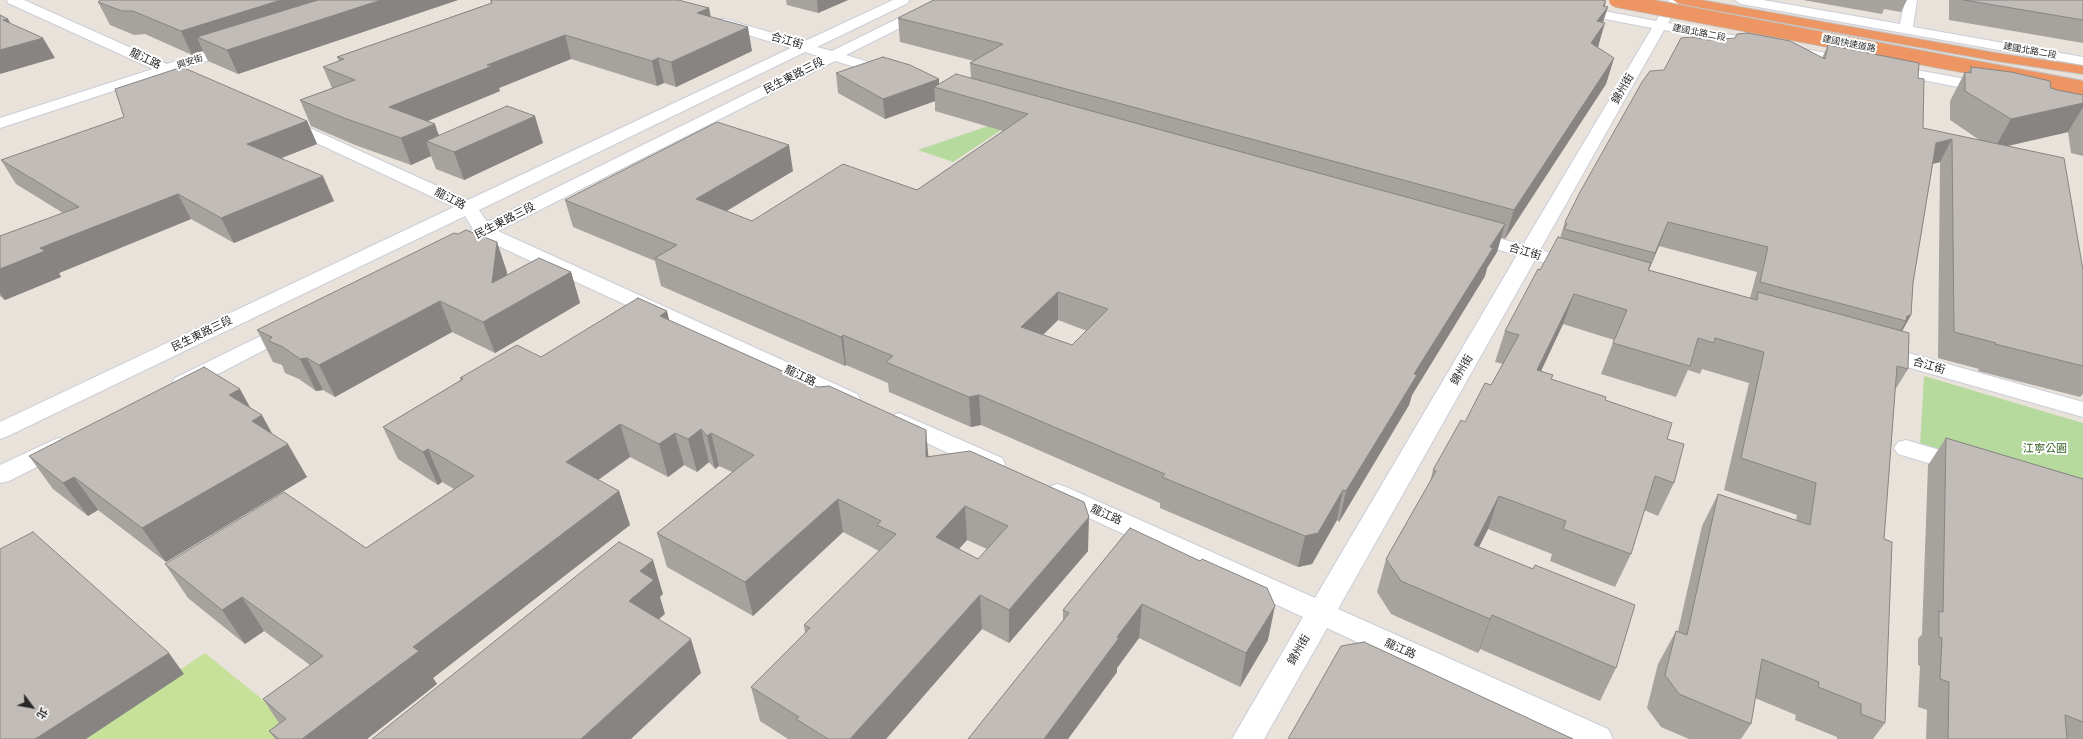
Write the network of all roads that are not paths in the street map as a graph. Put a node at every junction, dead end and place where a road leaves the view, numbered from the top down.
1 (13, 0) edge
2 (902, 0) edge
3 (945, 0) edge
4 (1527, 0) edge
5 (1591, 0) edge
6 (1616, 0) edge
7 (1642, 0) edge
8 (1675, 0) edge
9 (1679, 0) edge
10 (1741, 0) edge
11 (1911, 0) edge
12 (708, 18) edge
13 (1660, 25) junction
14 (1906, 29) junction
15 (247, 43) edge
16 (805, 46) junction
17 (833, 56) junction
18 (2083, 61) edge
19 (167, 69) junction
20 (2083, 70) edge
21 (906, 78) edge
22 (2083, 81) edge
23 (2083, 88) edge
24 (210, 89) edge
25 (2000, 90) edge
26 (2083, 95) edge
27 (270, 116) edge
28 (0, 123) edge
29 (468, 207) junction
30 (484, 232) junction
31 (1455, 232) edge
32 (458, 245) edge
33 (1528, 253) junction
34 (1591, 271) edge
35 (309, 320) edge
36 (1858, 346) edge
37 (166, 392) edge
38 (2083, 410) edge
39 (0, 431) edge
40 (74, 438) edge
41 (1906, 448) dead end
42 (1980, 471) edge
43 (1013, 473) edge
44 (0, 475) edge
45 (1034, 483) edge
46 (1321, 613) junction
47 (1248, 739) edge
48 (1597, 739) edge

1 - 19 street, 龍江路
2 - 16 street, 民生東路三段
3 - 17 street, 民生東路三段
4 - 13 street, 建國北路二段
5 - 26 highway
6 - 23 highway, 建國快速道路, bridge
7 - 22 highway, 建國快速道路
8 - 13 street, 錦州街
9 - 20 highway
10 - 14 street, 建國北路二段
11 - 14 street
12 - 16 street, 合江街
13 - 25 street, 建國北路二段
13 - 33 street, 錦州街
14 - 18 street, 建國北路二段
15 - 19 street, 興安街
16 - 17 street, 合江街
16 - 29 street, 民生東路三段
17 - 21 street, 合江街
17 - 30 street, 民生東路三段
19 - 24 street, 龍江路
19 - 28 street, 興安街
27 - 29 street, 龍江路
29 - 30 street, 龍江路
29 - 39 street, 民生東路三段
30 - 32 street, 民生東路三段
30 - 43 street, 龍江路
31 - 33 street, 合江街
33 - 34 street, 合江街
33 - 46 street, 錦州街
35 - 37 street
36 - 38 street, 合江街
40 - 44 street
41 - 42 street
45 - 46 street, 龍江路
46 - 47 street, 錦州街
46 - 48 street, 龍江路

